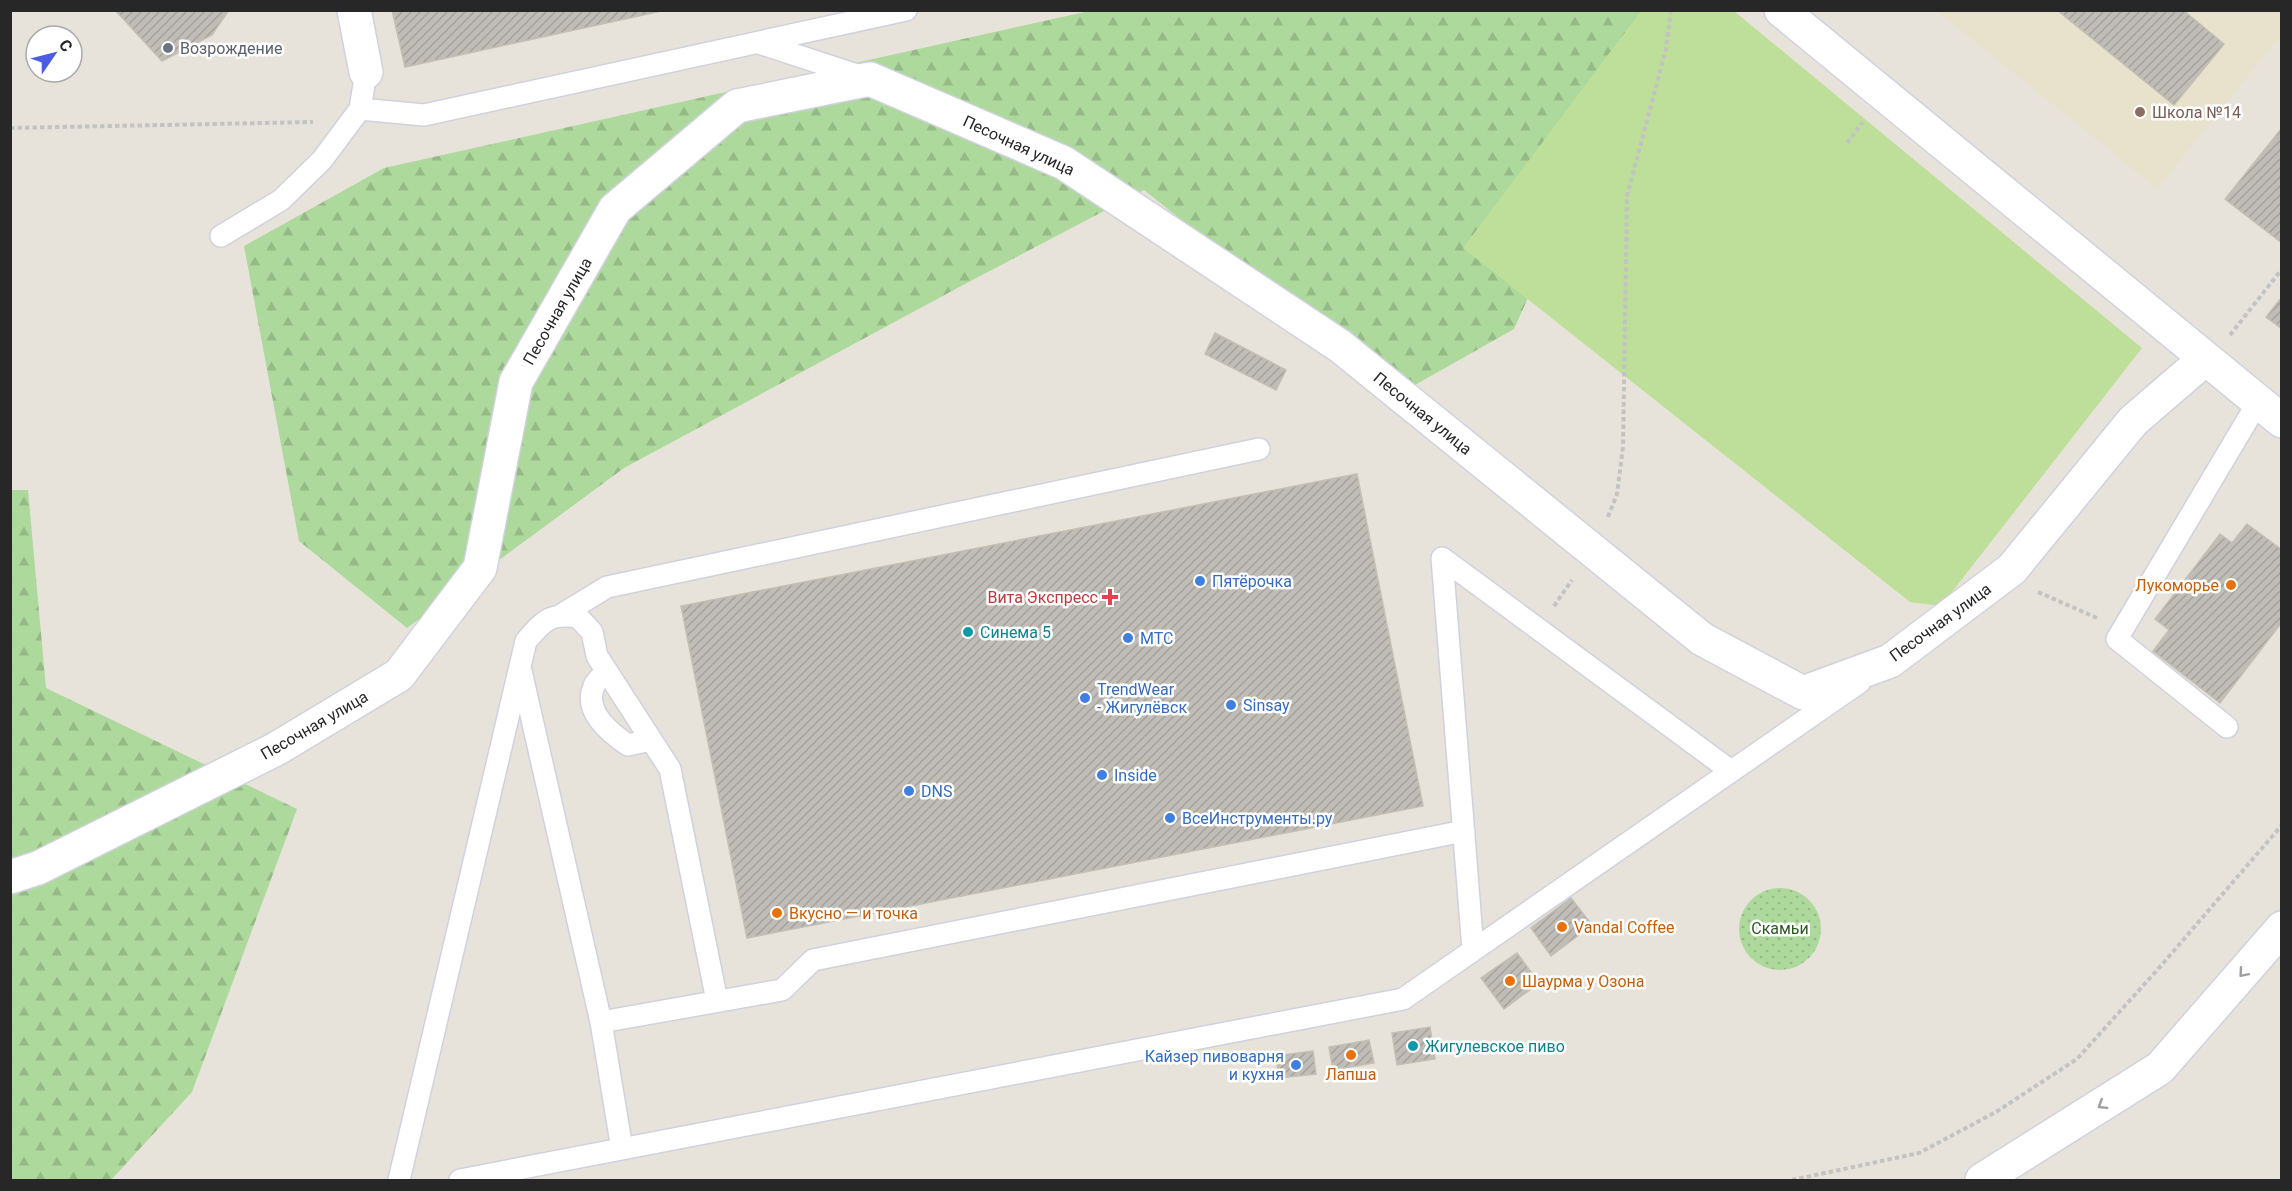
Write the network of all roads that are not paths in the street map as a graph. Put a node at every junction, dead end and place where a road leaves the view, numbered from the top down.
1 (354, 10) edge
2 (906, 10) edge
3 (1781, 10) edge
4 (758, 43) junction
5 (366, 72) joint
6 (870, 79) junction
7 (355, 115) junction
8 (221, 236) dead end
9 (2207, 360) junction
10 (2270, 412) edge
11 (1259, 449) dead end
12 (561, 615) junction
13 (1890, 661) junction
14 (520, 667) junction
15 (607, 671) junction
16 (2227, 727) dead end
17 (651, 740) junction
18 (1731, 771) junction
19 (1464, 831) junction
20 (10, 877) edge
21 (2282, 928) edge
22 (1473, 950) junction
23 (717, 1001) junction
24 (601, 1022) junction
25 (622, 1149) junction
26 (399, 1180) edge
27 (460, 1180) edge
28 (1982, 1180) edge

1 - 5 street
2 - 4 lane
3 - 9 street
4 - 6 lane
4 - 7 lane
5 - 7 lane
6 - 13 street, Песочная улица
6 - 20 street, Песочная улица
7 - 8 lane
9 - 10 street
9 - 13 street, Песочная улица
10 - 16 lane
11 - 12 lane
12 - 14 lane
12 - 15 lane
13 - 18 lane
14 - 24 lane
14 - 26 lane
15 - 17 lane
15 - 17 lane
17 - 23 lane
18 - 19 lane
18 - 22 lane
19 - 22 lane
19 - 23 lane
21 -> 28 street
22 - 25 lane
23 - 24 lane
24 - 25 lane
25 - 27 lane

